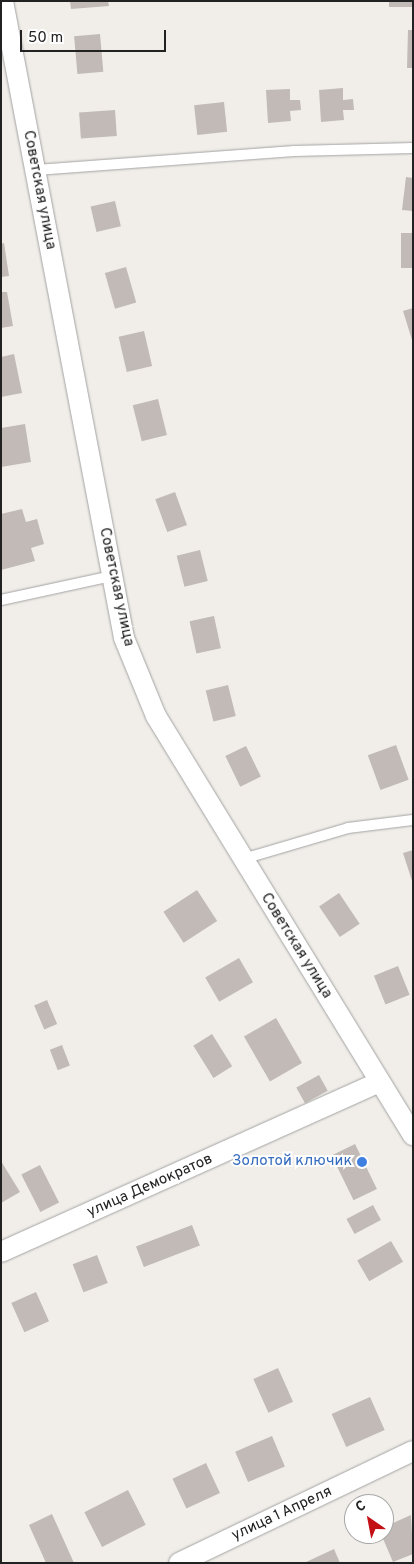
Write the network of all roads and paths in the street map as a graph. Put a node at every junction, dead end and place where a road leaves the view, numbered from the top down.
1 (3, 1) edge
2 (413, 148) edge
3 (36, 170) junction
4 (112, 576) junction
5 (1, 600) edge
6 (413, 820) edge
7 (243, 859) junction
8 (380, 1082) junction
9 (413, 1135) edge
10 (1, 1252) edge
11 (413, 1451) edge
12 (179, 1563) edge

1 - 3 street, Советская улица
2 - 3 lane
3 - 4 street, Советская улица
4 - 5 lane
4 - 7 street, Советская улица
6 - 7 lane
7 - 8 street, Советская улица
8 - 9 street, Советская улица
8 - 10 street, улица Демократов
11 - 12 street, улица 1 Апреля

